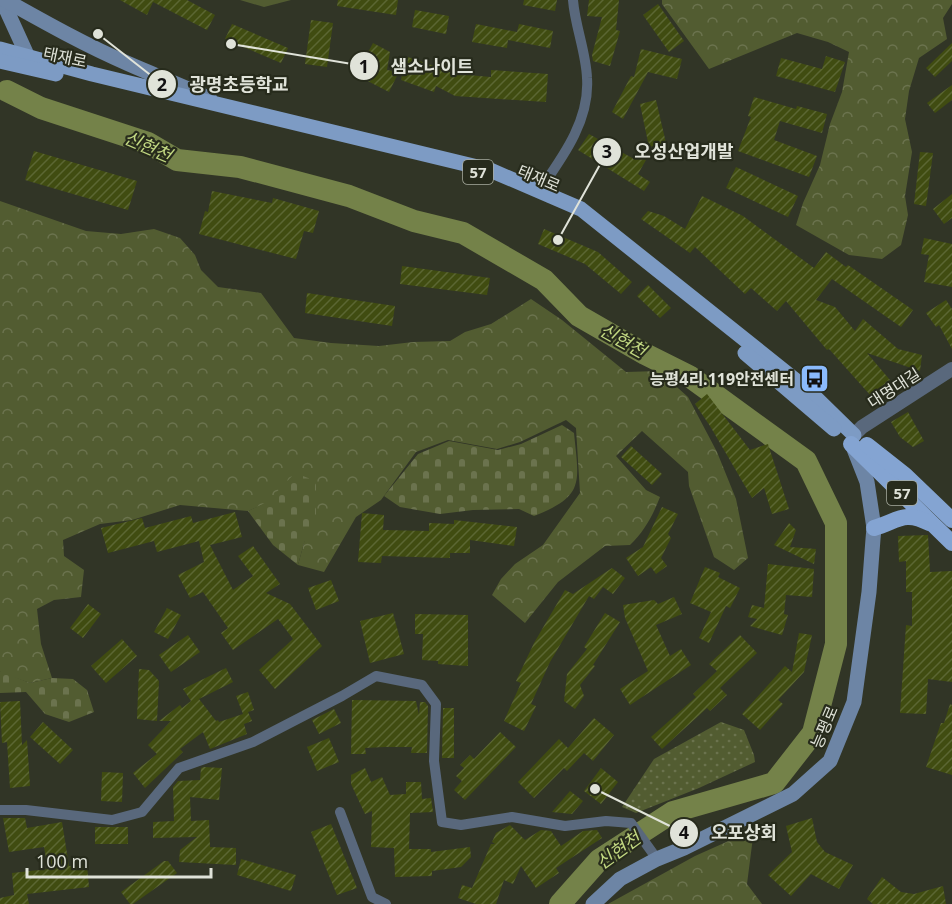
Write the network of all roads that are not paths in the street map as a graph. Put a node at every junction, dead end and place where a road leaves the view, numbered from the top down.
1 (4, 0) edge
2 (573, 0) edge
3 (0, 49) edge
4 (0, 61) edge
5 (26, 62) junction
6 (221, 105) junction
7 (538, 191) junction
8 (952, 369) edge
9 (853, 440) junction
10 (952, 519) edge
11 (936, 527) junction
12 (874, 528) junction
13 (952, 543) edge
14 (0, 810) edge
15 (340, 812) dead end
16 (655, 855) junction
17 (387, 904) edge
18 (593, 904) edge

1 - 5 main road
1 - 6 main road
2 - 7 street
3 - 5 main road, 태재로 / 57
4 - 5 main road, 태재로 / 57
5 - 6 main road, 태재로 / 57
5 - 9 main road, 태재로 / 57
6 - 7 main road, 태재로 / 57
7 - 9 main road, 태재로 / 57
8 - 9 street, 대명대길
9 - 10 highway, 태재로 / 57
9 - 11 highway, 태재로 / 57
9 - 12 main road, 능평로
11 - 12 highway
11 - 13 highway, 태재로 / 57
12 - 16 main road, 능평로
14 - 16 street
15 - 17 street
16 - 18 main road, 능평로

